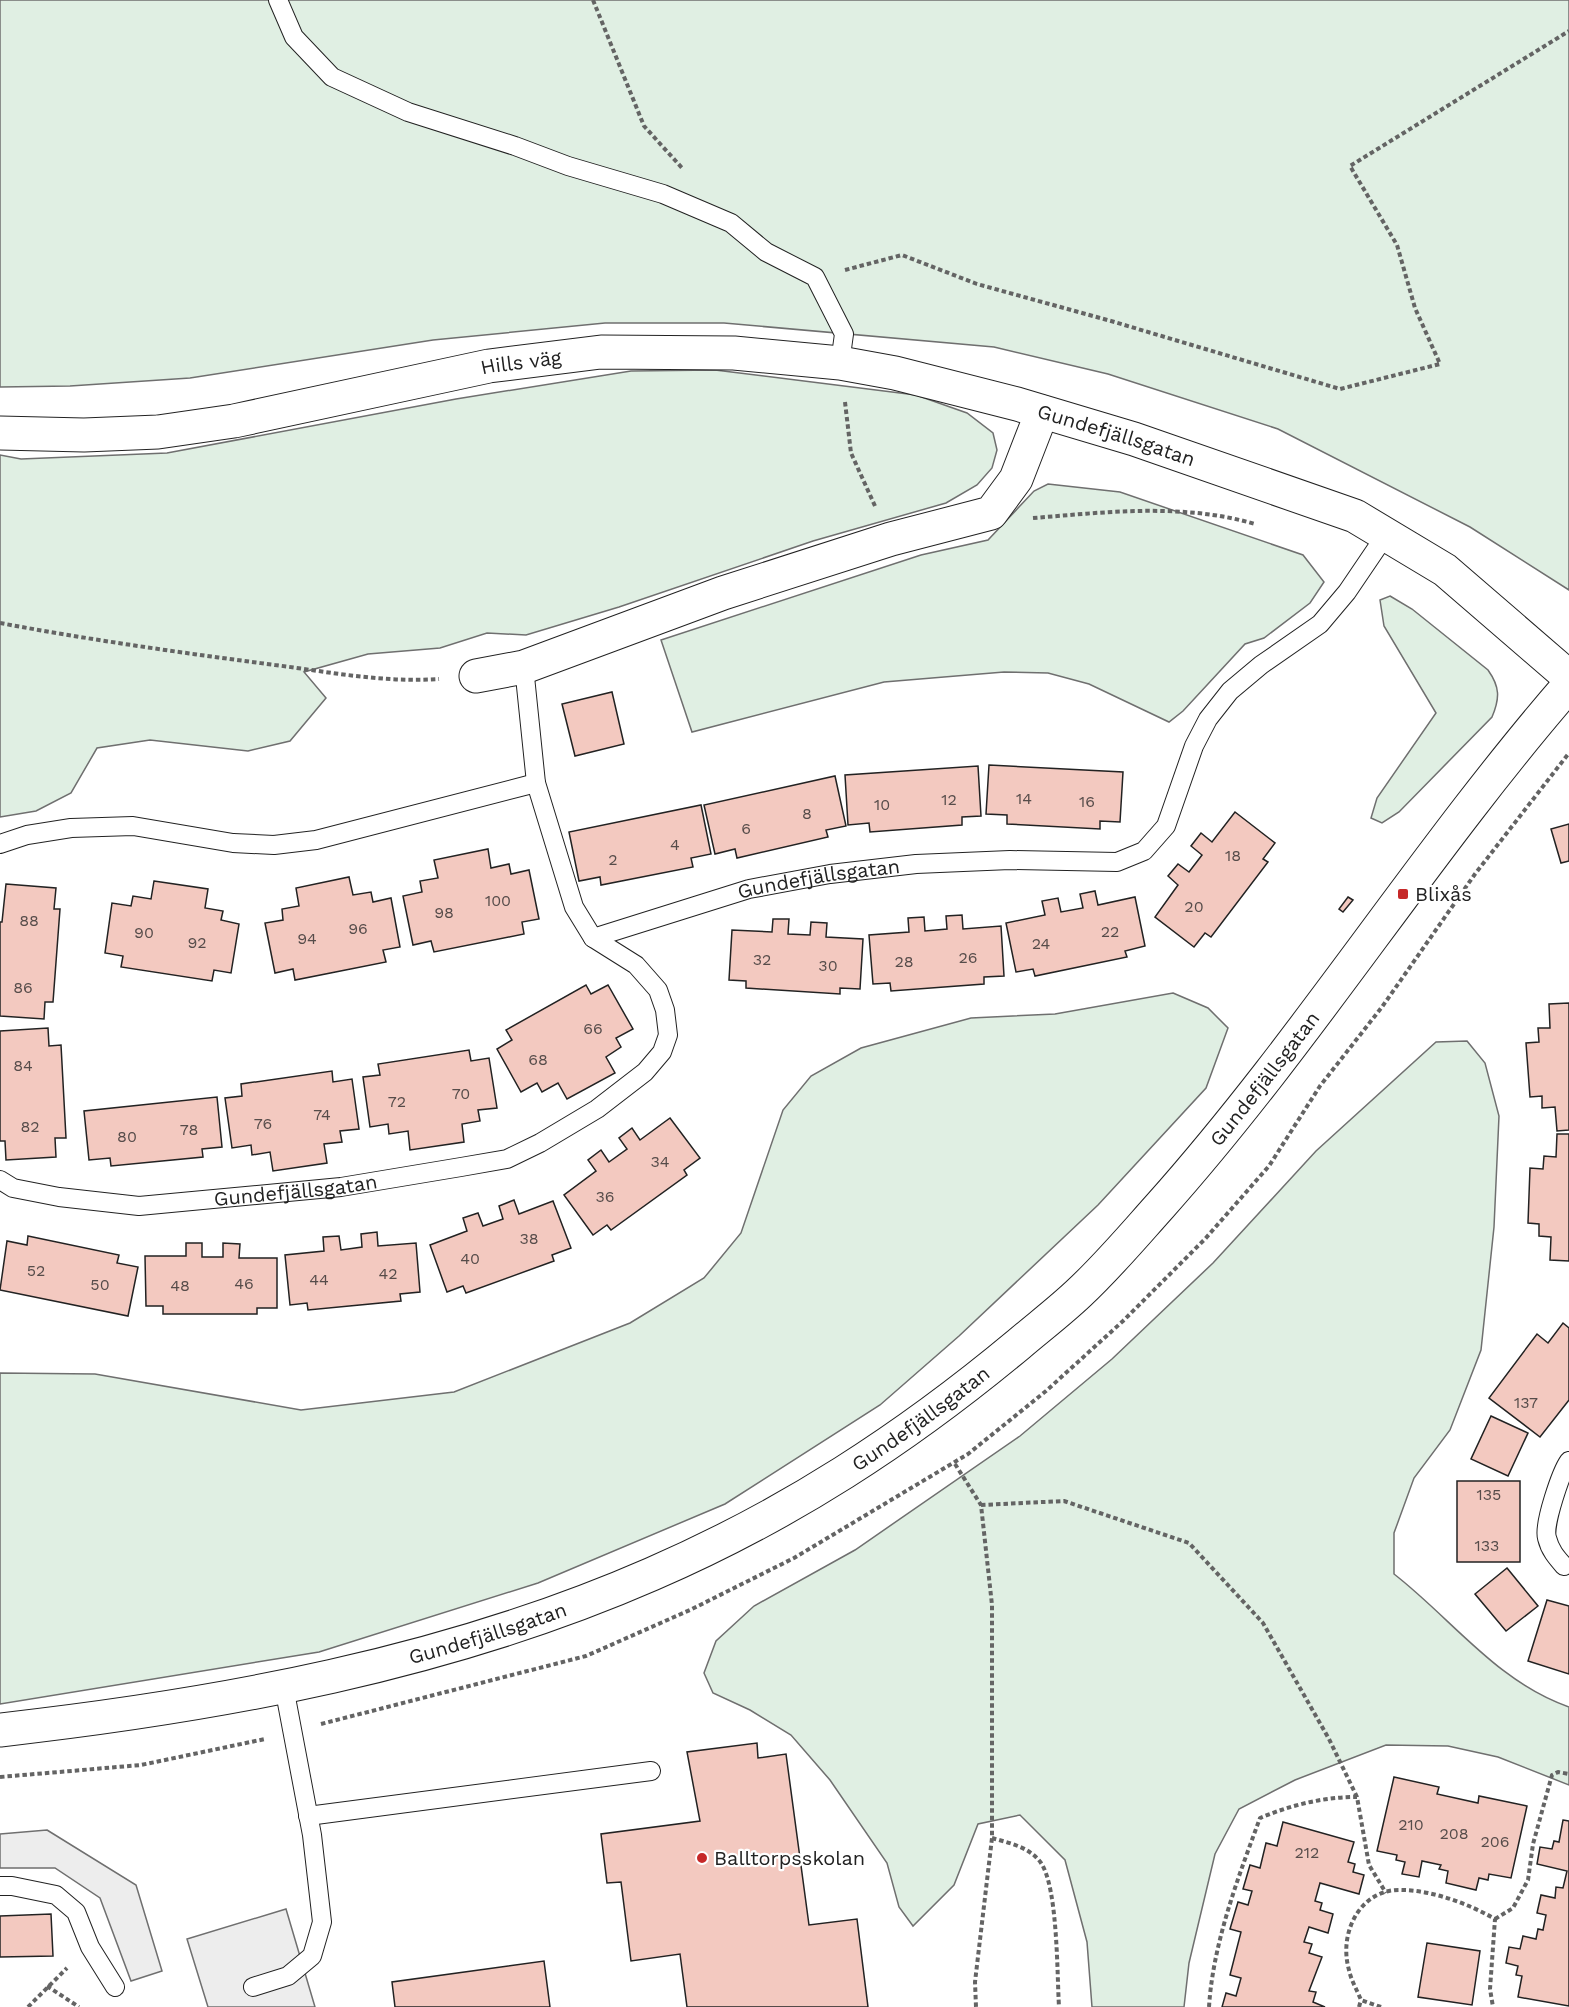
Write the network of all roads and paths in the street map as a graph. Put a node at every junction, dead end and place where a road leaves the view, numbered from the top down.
1 (278, 0) edge
2 (592, 0) edge
3 (1569, 31) edge
4 (684, 170) dead end
5 (815, 277) junction
6 (840, 363) junction
7 (1042, 412) junction
8 (0, 433) edge
9 (991, 513) junction
10 (1266, 527) dead end
11 (1388, 533) junction
12 (891, 539) junction
13 (0, 623) edge
14 (524, 667) junction
15 (476, 676) joint
16 (1569, 677) edge
17 (1569, 685) edge
18 (536, 783) junction
19 (0, 844) edge
20 (593, 938) junction
21 (0, 1180) edge
22 (1569, 1461) edge
23 (955, 1464) dead end
24 (981, 1505) junction
25 (1564, 1566) dead end
26 (284, 1687) junction
27 (0, 1730) edge
28 (141, 1765) dead end
29 (651, 1771) dead end
30 (1569, 1774) edge
31 (0, 1777) edge
32 (1357, 1797) junction
33 (308, 1816) junction
34 (992, 1838) junction
35 (0, 1886) edge
36 (1386, 1893) junction
37 (1495, 1919) junction
38 (90, 1947) junction
39 (47, 1986) junction
40 (115, 1987) dead end
41 (254, 1987) dead end
42 (1361, 2000) junction
43 (28, 2007) edge
44 (79, 2007) edge
45 (976, 2007) edge
46 (1059, 2007) edge
47 (1209, 2007) edge
48 (1359, 2007) edge
49 (1381, 2007) edge
50 (1493, 2007) edge

1 - 5 lane
2 - 4 path
3 - 5 path
5 - 6 lane
6 - 7 street, Hills väg
6 - 8 street, Hills väg
6 - 12 path
7 - 9 street, Gundefjällsgatan
7 - 11 street, Gundefjällsgatan
9 - 10 path
9 - 12 street
11 - 16 street, Gundefjällsgatan
11 - 20 lane, Gundefjällsgatan
12 - 14 street
13 - 15 path
14 - 15 street
14 - 18 lane, Gundefjällsgatan
17 - 26 street, Gundefjällsgatan
18 - 19 lane
18 - 20 lane, Gundefjällsgatan
20 - 21 lane, Gundefjällsgatan
22 - 25 lane
23 - 24 path
24 - 32 path
24 - 34 path
26 - 27 street, Gundefjällsgatan
26 - 33 lane
28 - 31 path
29 - 33 lane
30 - 37 path
32 - 36 path
32 - 47 path
33 - 41 lane
34 - 45 path
34 - 46 path
35 - 38 lane
36 - 37 path
36 - 42 path
37 - 50 path
38 - 39 path
38 - 40 lane
39 - 43 path
39 - 44 path
42 - 48 path
42 - 49 path

